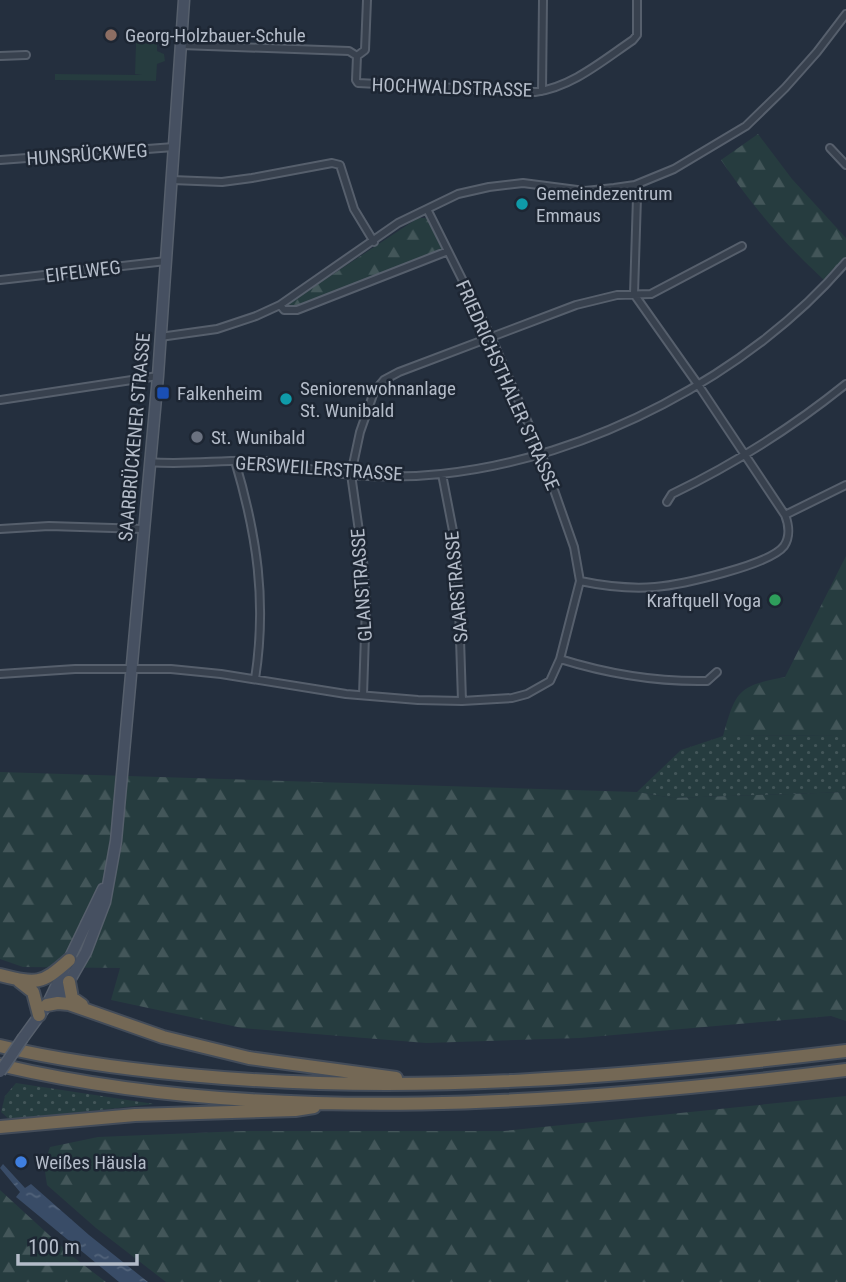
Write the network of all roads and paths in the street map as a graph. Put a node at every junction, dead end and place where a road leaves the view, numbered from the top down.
1 (184, 0) edge
2 (367, 0) edge
3 (543, 0) edge
4 (637, 0) edge
5 (846, 13) edge
6 (181, 45) junction
7 (26, 55) dead end
8 (0, 56) edge
9 (357, 56) junction
10 (542, 91) junction
11 (174, 147) junction
12 (830, 148) dead end
13 (0, 160) edge
14 (846, 166) edge
15 (172, 180) junction
16 (635, 185) junction
17 (427, 209) junction
18 (374, 242) junction
19 (741, 246) dead end
20 (448, 251) junction
21 (166, 261) junction
22 (846, 262) edge
23 (0, 280) edge
24 (634, 294) junction
25 (279, 305) junction
26 (160, 337) junction
27 (492, 339) junction
28 (158, 376) junction
29 (846, 384) edge
30 (699, 386) junction
31 (0, 400) edge
32 (541, 453) junction
33 (745, 453) junction
34 (234, 461) junction
35 (150, 462) junction
36 (351, 474) junction
37 (442, 474) junction
38 (846, 485) edge
39 (667, 502) dead end
40 (785, 515) junction
41 (0, 529) edge
42 (144, 529) junction
43 (580, 581) junction
44 (560, 659) junction
45 (132, 669) junction
46 (717, 673) dead end
47 (0, 674) edge
48 (256, 679) junction
49 (363, 695) junction
50 (462, 701) junction
51 (109, 876) junction
52 (69, 960) junction
53 (6, 976) edge
54 (69, 982) junction
55 (43, 1010) junction
56 (91, 1011) junction
57 (0, 1046) edge
58 (846, 1051) edge
59 (0, 1065) edge
60 (846, 1070) edge
61 (0, 1072) edge
62 (431, 1084) junction
63 (344, 1102) junction
64 (2, 1126) edge

1 - 6 main road, SAARBRÜCKENER STRASSE
2 - 9 street
3 - 10 street, HOCHWALDSTRASSE
4 - 10 street, HOCHWALDSTRASSE
5 - 16 street
6 - 9 street, HOCHWALDSTRASSE
6 - 11 main road, SAARBRÜCKENER STRASSE
7 - 8 street
9 - 10 street, HOCHWALDSTRASSE
11 - 13 street, HUNSRÜCKWEG
11 - 15 main road, SAARBRÜCKENER STRASSE
12 - 14 street
15 - 18 street
15 - 21 main road, SAARBRÜCKENER STRASSE
16 - 17 street
16 - 24 street
17 - 18 street
17 - 20 street, FRIEDRICHSTHALER STRASSE
18 - 25 street
19 - 24 street
20 - 25 street
20 - 27 street, FRIEDRICHSTHALER STRASSE
21 - 23 street, EIFELWEG
21 - 26 main road, SAARBRÜCKENER STRASSE
22 - 30 street, GERSWEILERSTRASSE
24 - 27 street
24 - 30 street
25 - 26 street
26 - 28 main road, SAARBRÜCKENER STRASSE
27 - 32 street, FRIEDRICHSTHALER STRASSE
27 - 36 street
28 - 31 street
28 - 35 main road, SAARBRÜCKENER STRASSE
29 - 33 street
30 - 32 street, GERSWEILERSTRASSE
30 - 33 street
32 - 37 street, GERSWEILERSTRASSE
32 - 43 street, FRIEDRICHSTHALER STRASSE
33 - 39 street
33 - 40 street
34 - 35 street, GERSWEILERSTRASSE
34 - 36 street, GERSWEILERSTRASSE
34 - 48 street
35 - 42 main road, SAARBRÜCKENER STRASSE
36 - 37 street, GERSWEILERSTRASSE
36 - 49 street, GLANSTRASSE
37 - 50 street, SAARSTRASSE
38 - 40 street
40 - 43 street
41 - 42 street
42 - 45 main road, SAARBRÜCKENER STRASSE
43 - 44 street, FRIEDRICHSTHALER STRASSE
44 - 46 street
44 - 50 street, FRIEDRICHSTHALER STRASSE
45 - 47 street, FRIEDRICHSTHALER STRASSE
45 - 48 street, FRIEDRICHSTHALER STRASSE
45 - 51 main road, SAARBRÜCKENER STRASSE
48 - 49 street, FRIEDRICHSTHALER STRASSE
49 - 50 street, FRIEDRICHSTHALER STRASSE
51 - 52 main road, SAARBRÜCKENER STRASSE
51 - 54 main road, SAARBRÜCKENER STRASSE
52 - 53 highway
52 - 55 main road, SAARBRÜCKENER STRASSE
53 - 55 highway
54 - 55 main road, SAARBRÜCKENER STRASSE
54 - 56 highway
55 - 56 highway
55 - 61 main road, bridge
56 - 62 highway
57 - 62 highway
58 - 62 highway
59 - 63 highway
60 - 63 highway
63 - 64 highway

